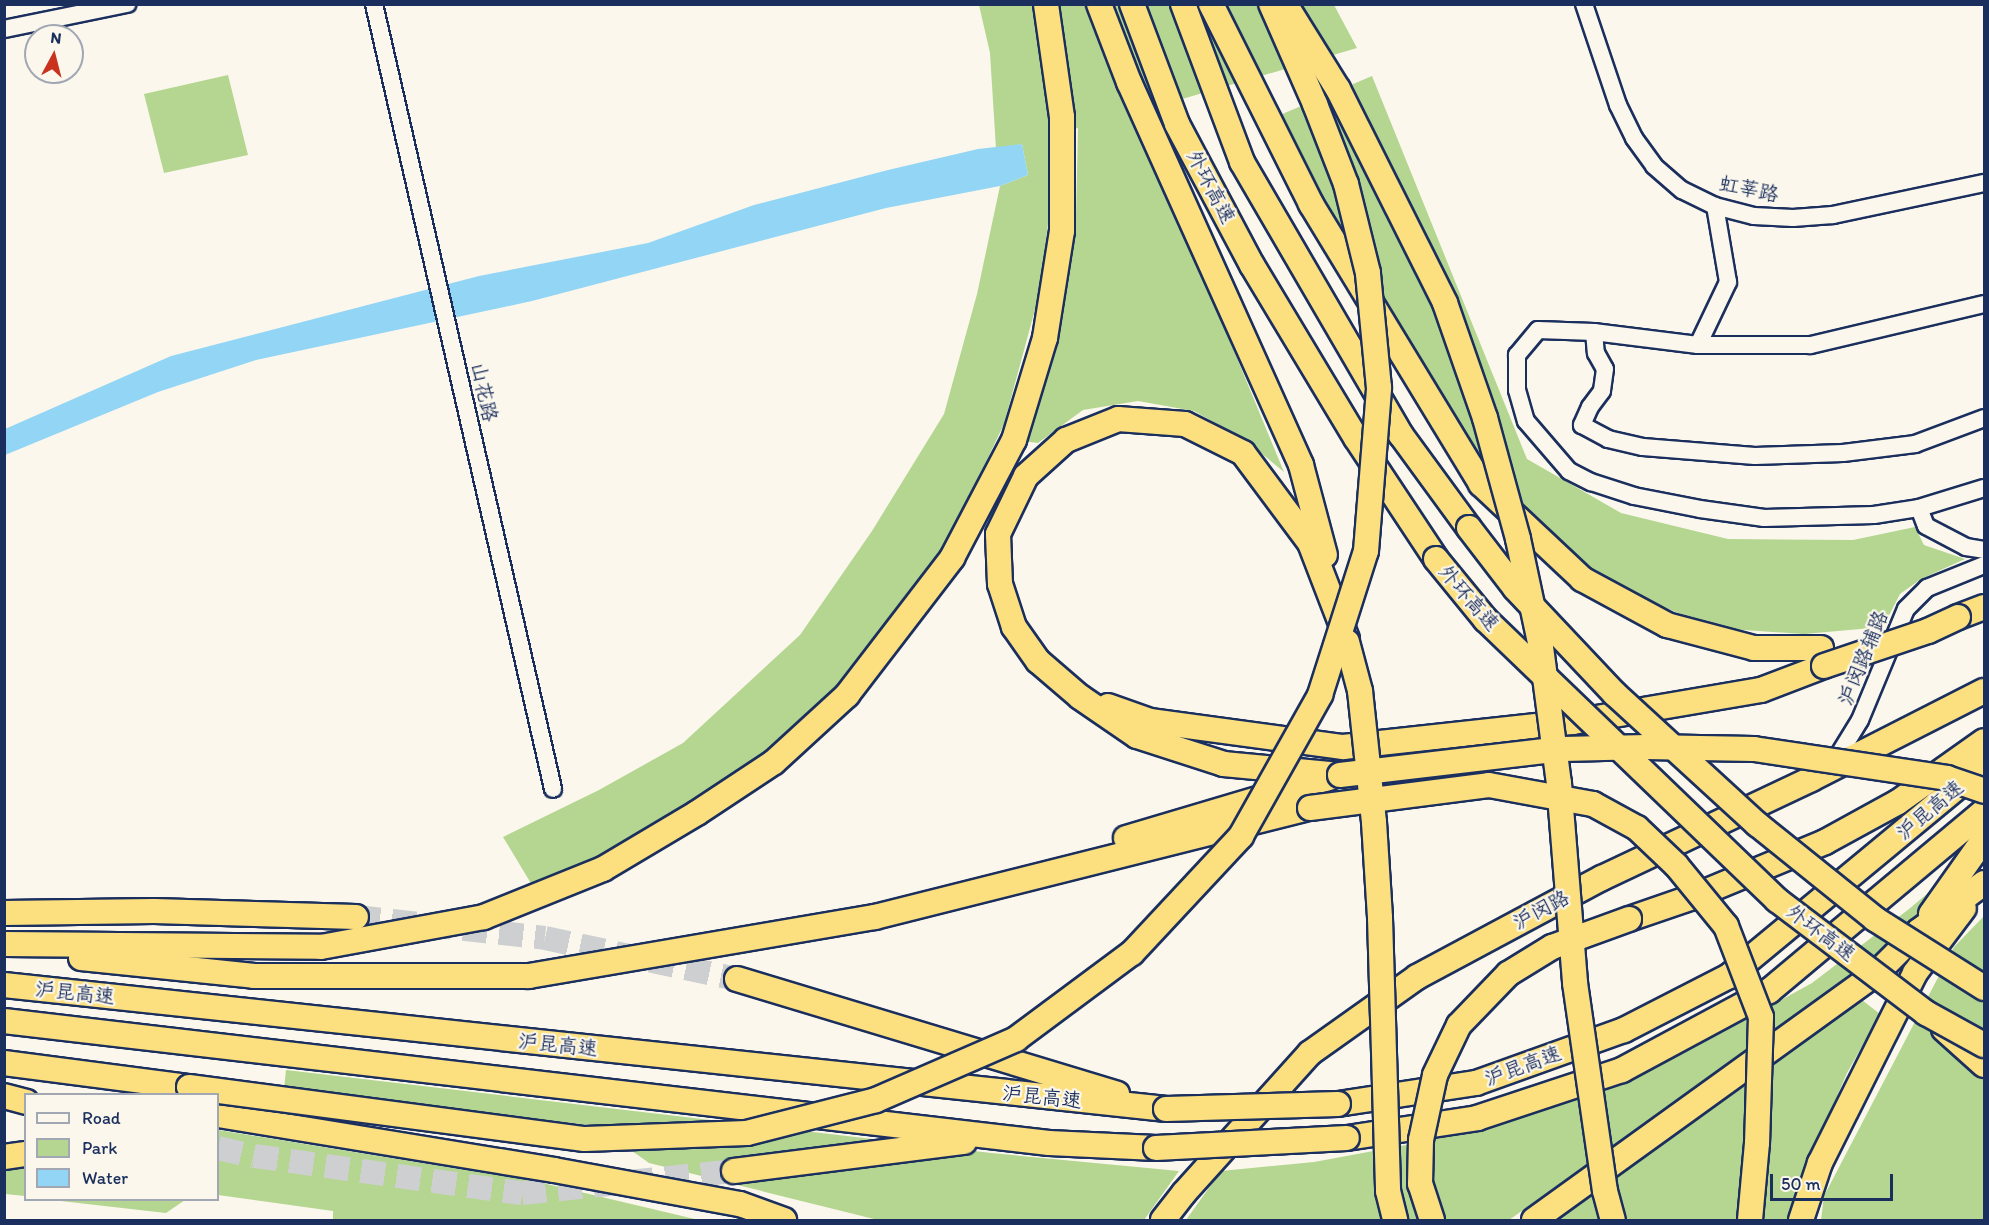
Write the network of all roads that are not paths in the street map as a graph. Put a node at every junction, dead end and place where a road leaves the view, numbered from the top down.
1 (127, 4) edge
2 (374, 4) edge
3 (1046, 4) edge
4 (1099, 4) edge
5 (1132, 4) edge
6 (1183, 4) edge
7 (1211, 4) edge
8 (1271, 4) edge
9 (1285, 4) edge
10 (1584, 4) edge
11 (4, 29) edge
12 (1984, 183) edge
13 (1715, 206) junction
14 (1984, 304) edge
15 (1594, 332) junction
16 (1698, 345) junction
17 (1984, 418) edge
18 (1984, 488) edge
19 (1919, 508) junction
20 (1984, 549) edge
21 (1984, 565) edge
22 (1984, 607) edge
23 (1958, 617) junction
24 (1347, 642) junction
25 (1984, 691) edge
26 (1080, 697) junction
27 (1984, 741) edge
28 (1984, 765) edge
29 (1829, 770) junction
30 (1340, 775) junction
31 (554, 789) dead end
32 (1984, 791) edge
33 (1984, 811) edge
34 (1984, 839) edge
35 (1981, 886) edge
36 (4, 913) edge
37 (356, 917) tunnel mouth
38 (874, 917) junction
39 (1919, 931) junction
40 (4, 944) edge
41 (4, 950) edge
42 (737, 979) tunnel mouth
43 (4, 985) edge
44 (1984, 988) edge
45 (1926, 1013) junction
46 (4, 1021) edge
47 (1984, 1045) edge
48 (4, 1065) edge
49 (1984, 1065) edge
50 (1856, 1087) junction
51 (104, 1093) edge
52 (4, 1096) edge
53 (24, 1101) edge
54 (1166, 1109) junction
55 (221, 1116) edge
56 (1002, 1137) junction
57 (24, 1154) edge
58 (4, 1158) edge
59 (734, 1171) tunnel mouth
60 (740, 1204) junction
61 (784, 1221) edge
62 (804, 1221) edge
63 (1164, 1221) edge
64 (1395, 1221) edge
65 (1432, 1221) edge
66 (1534, 1221) edge
67 (1613, 1221) edge
68 (1750, 1221) edge
69 (1801, 1221) edge
70 (1811, 1221) edge

1 - 11 street
2 - 31 street, 山花路
3 - 40 highway
4 - 24 highway, bridge
5 - 45 highway, 外环高速, bridge
6 - 44 highway, 外环高速, bridge
7 - 23 highway, bridge
8 - 48 highway, bridge
9 - 67 highway, bridge
10 - 13 street, 虹莘路
12 - 13 street, 虹莘路
13 - 16 street
14 - 16 street
15 - 16 street
15 - 17 street
15 - 19 street
18 - 19 street
19 - 20 street
21 - 29 street, 沪闵路辅路
22 - 23 highway
23 - 26 highway, bridge
24 - 26 highway, bridge
24 - 64 highway, bridge
25 - 29 highway, 沪闵路
26 - 30 highway
27 - 65 highway, bridge
28 - 54 highway, 沪昆高速, bridge
29 - 63 highway, 沪闵路
30 - 32 highway, bridge
30 - 38 highway
33 - 56 highway, 沪昆高速, bridge
34 - 39 highway
35 - 39 highway
35 - 50 highway
36 - 37 highway
38 - 41 highway
38 - 68 highway, bridge
39 - 66 highway
42 - 54 highway
43 - 54 highway, 沪昆高速
45 - 47 highway, 外环高速, bridge
45 - 49 highway, bridge
46 - 56 highway, 沪昆高速
48 - 51 highway
50 - 69 highway
50 - 70 highway
52 - 53 highway
55 - 60 highway
56 - 59 highway
57 - 58 highway
60 - 61 highway
60 - 62 highway

